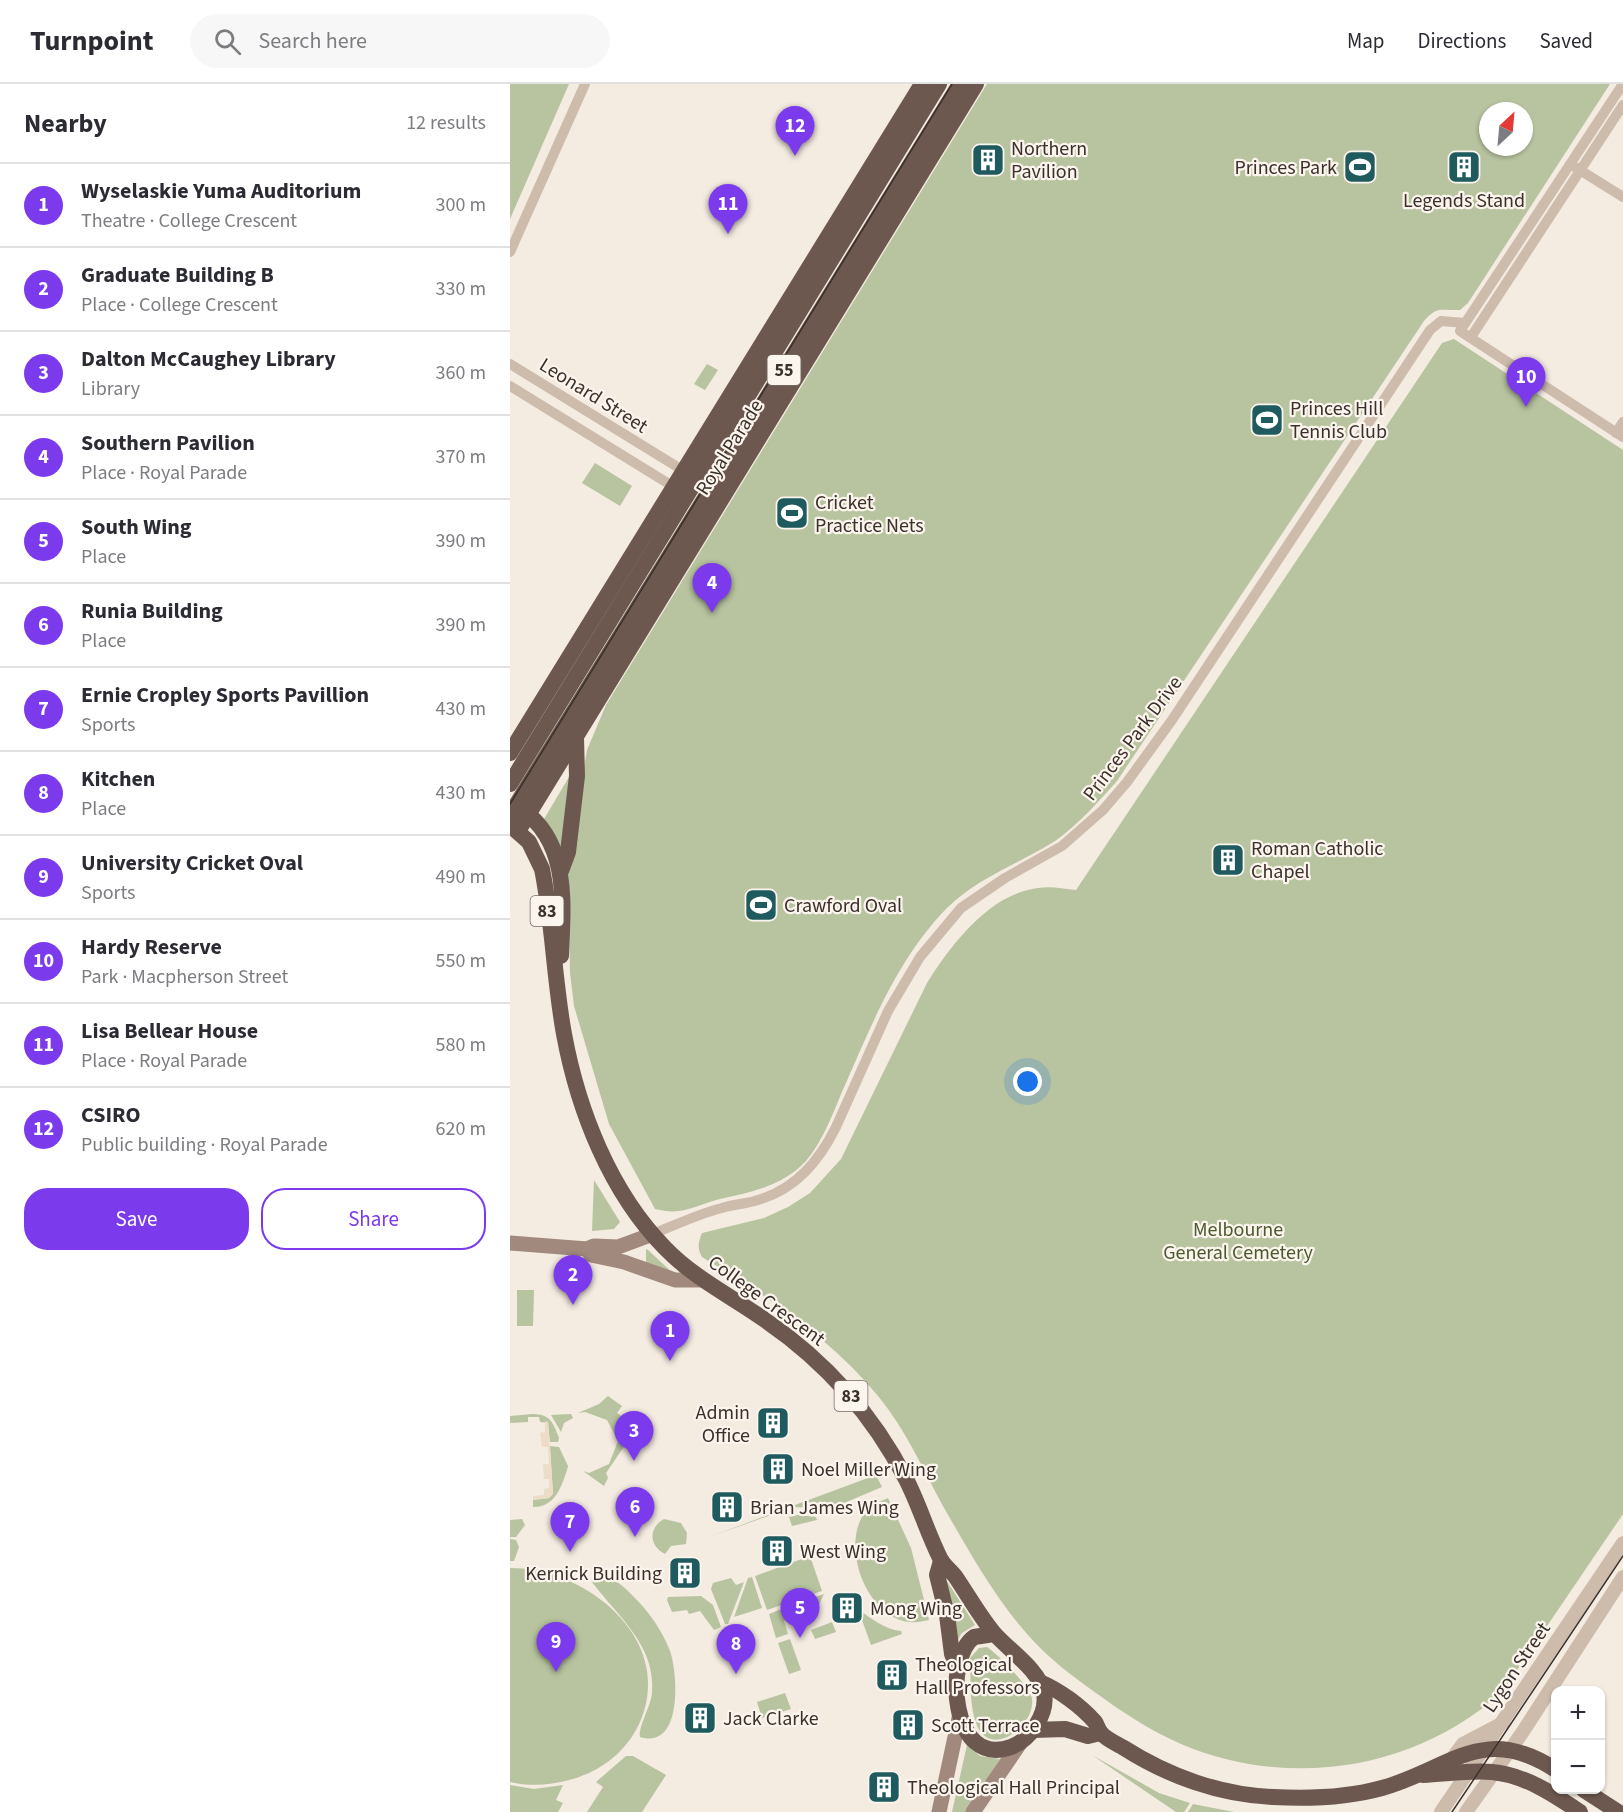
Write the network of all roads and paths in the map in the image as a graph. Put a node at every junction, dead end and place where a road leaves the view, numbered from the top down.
1 (585, 84) edge
2 (921, 84) edge
3 (939, 84) edge
4 (960, 84) edge
5 (976, 84) edge
6 (1623, 84) edge
7 (1623, 105) edge
8 (1570, 163) junction
9 (1581, 170) junction
10 (907, 184) junction
11 (1623, 198) edge
12 (510, 252) edge
13 (802, 325) junction
14 (1463, 327) junction
15 (1471, 337) junction
16 (510, 364) edge
17 (510, 386) edge
18 (1623, 422) edge
19 (1619, 435) edge
20 (660, 456) junction
21 (650, 473) junction
22 (724, 481) junction
23 (690, 486) junction
24 (703, 514) junction
25 (650, 602) junction
26 (567, 675) junction
27 (576, 737) junction
28 (510, 753) edge
29 (510, 784) edge
30 (516, 809) edge
31 (514, 828) edge
32 (561, 871) junction
33 (559, 998) junction
34 (652, 1234) junction
35 (510, 1243) edge
36 (586, 1249) junction
37 (703, 1280) junction
38 (1623, 1543) edge
39 (941, 1561) junction
40 (1623, 1577) edge
41 (994, 1634) junction
42 (957, 1666) junction
43 (1040, 1682) junction
44 (959, 1718) junction
45 (1503, 1723) junction
46 (1033, 1730) junction
47 (1100, 1733) junction
48 (1021, 1742) junction
49 (1485, 1749) junction
50 (1509, 1750) junction
51 (1454, 1756) junction
52 (1551, 1767) edge
53 (1468, 1772) junction
54 (1493, 1772) junction
55 (1422, 1775) junction
56 (1590, 1794) edge
57 (939, 1812) edge
58 (973, 1812) edge
59 (1441, 1812) edge
60 (1466, 1812) edge
61 (1580, 1812) edge
62 (1617, 1812) edge

1 - 12 street
2 - 13 highway, Royal Parade / 55
3 - 13 highway, Royal Parade / 55
4 - 10 highway, Royal Parade / 55
5 - 10 highway, Royal Parade / 55
6 - 8 street
7 - 9 street
8 - 9 street
8 - 14 street
9 - 11 street
9 - 15 street
10 - 13 highway, Royal Parade / 55
13 - 22 highway, Royal Parade / 55
13 - 23 highway, Royal Parade / 55
14 - 15 street
14 - 34 street, Princes Park Drive
15 - 19 street
16 - 20 street, Leonard Street
17 - 21 street, Leonard Street
18 - 19 street
20 - 21 street, Leonard Street
20 - 23 street, Leonard Street
21 - 23 street, Leonard Street
22 - 23 highway, Royal Parade / 55
22 - 24 highway, Royal Parade / 55
23 - 24 highway, Royal Parade / 55
23 - 26 highway, Royal Parade / 55
24 - 25 highway, Royal Parade / 55
25 - 27 highway, Royal Parade / 55
25 - 30 highway, Royal Parade / 55
26 - 28 highway, Royal Parade / 55
26 - 29 highway, Royal Parade / 55
27 - 30 highway, Royal Parade / 55
27 - 32 highway
30 - 31 highway, Royal Parade / 55
30 - 32 highway, 83
31 - 33 highway, 83
32 - 33 highway, 83
33 - 34 highway, 83
34 - 36 main road
34 - 37 highway, College Crescent / 83
35 - 36 main road
36 - 37 main road
37 - 39 highway, College Crescent / 83
38 - 45 street, Lygon Street
39 - 41 highway, College Crescent / 83
39 - 42 highway, College Crescent / 83
40 - 50 street, Lygon Street
41 - 42 highway, 83
41 - 43 highway, 83
42 - 44 highway, 83
43 - 46 highway
43 - 47 highway, 83
44 - 48 highway
44 - 57 main road
45 - 49 street, Lygon Street
45 - 51 street
46 - 47 highway, 83
46 - 48 highway
47 - 55 highway, 83
48 - 58 main road
49 - 50 highway, 83
49 - 51 highway, 83
49 - 53 street, Lygon Street
50 - 52 highway, 83
50 - 54 street, Lygon Street
51 - 55 highway, 83
53 - 54 highway, 83
53 - 55 highway, 83
53 - 59 street, Lygon Street
54 - 60 street, Lygon Street
54 - 61 highway, 83
56 - 62 highway

